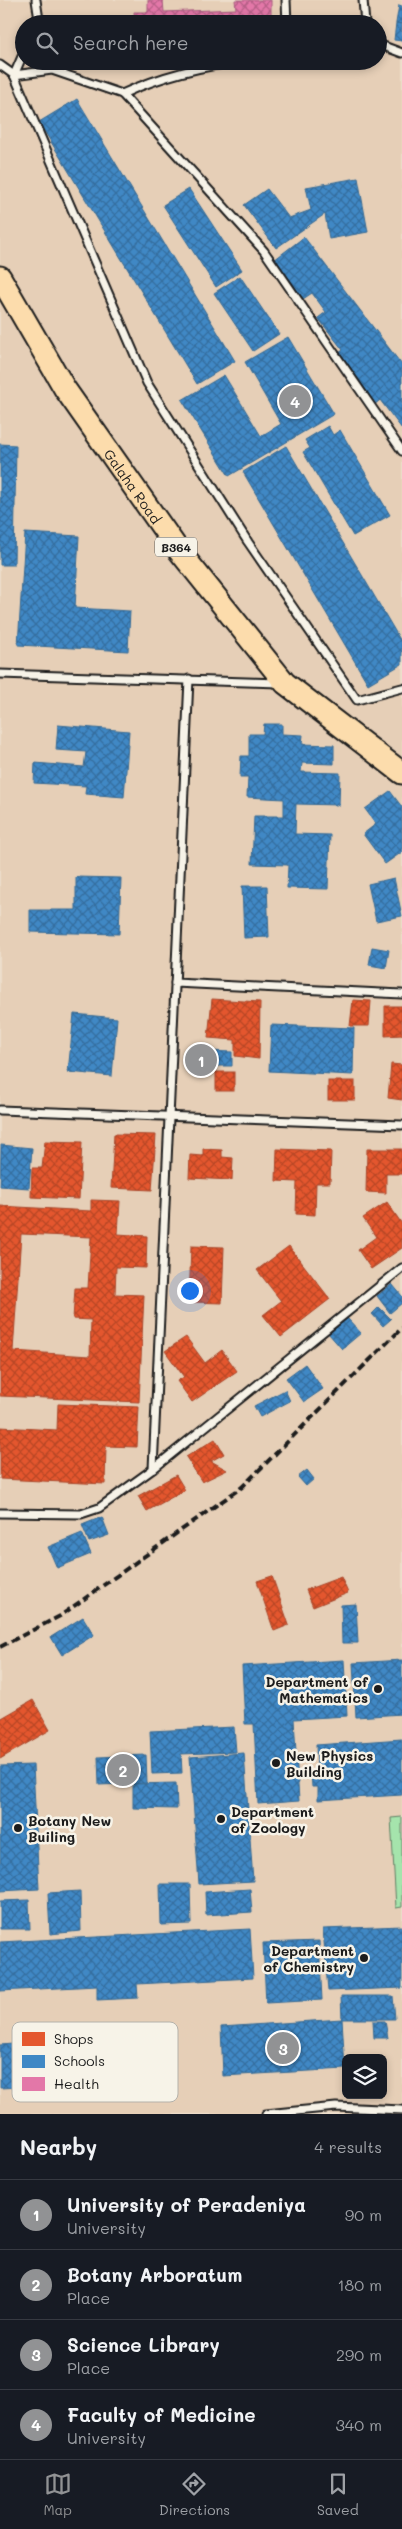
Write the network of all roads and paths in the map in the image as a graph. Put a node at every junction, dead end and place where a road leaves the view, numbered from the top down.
1 (36, 0) edge
2 (286, 0) edge
3 (363, 0) edge
4 (38, 15) edge
5 (287, 15) edge
6 (364, 15) edge
7 (387, 48) edge
8 (402, 54) edge
9 (0, 65) edge
10 (16, 70) edge
11 (197, 70) edge
12 (14, 75) junction
13 (122, 94) junction
14 (0, 277) edge
15 (402, 451) edge
16 (0, 674) edge
17 (189, 680) junction
18 (285, 683) junction
19 (402, 688) edge
20 (402, 773) edge
21 (175, 983) junction
22 (402, 994) edge
23 (0, 1110) edge
24 (169, 1117) junction
25 (402, 1125) edge
26 (402, 1268) edge
27 (153, 1469) junction
28 (0, 1513) edge
29 (402, 2110) edge
30 (336, 2111) edge
31 (266, 2114) edge

1 - 4 lane
2 - 5 lane
3 - 6 lane
7 - 8 lane
9 - 12 lane
10 - 12 lane
11 - 13 lane
12 - 13 lane
12 - 19 lane
13 - 15 lane
14 - 18 main road, Galaha Road / B364
16 - 17 lane
17 - 18 lane
17 - 21 lane
18 - 20 main road, Galaha Road / B364
21 - 22 lane
21 - 24 lane
23 - 24 lane
24 - 25 lane
24 - 27 lane
26 - 27 lane
27 - 28 lane
29 - 30 lane
30 - 31 lane

